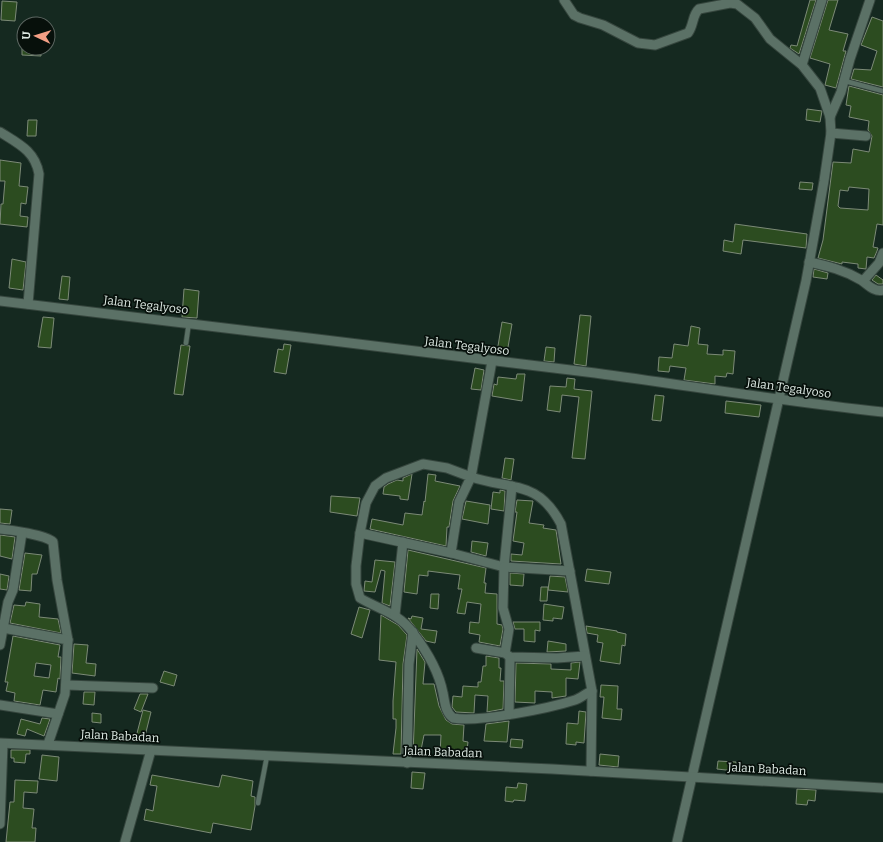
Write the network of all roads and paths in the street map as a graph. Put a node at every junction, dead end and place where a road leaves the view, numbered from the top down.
1 (564, 0) edge
2 (822, 0) edge
3 (870, 0) edge
4 (802, 65) junction
5 (845, 81) junction
6 (883, 91) edge
7 (830, 117) junction
8 (0, 132) edge
9 (831, 133) junction
10 (866, 136) dead end
11 (883, 253) edge
12 (809, 262) junction
13 (863, 281) junction
14 (883, 290) edge
15 (0, 301) edge
16 (28, 304) junction
17 (189, 322) junction
18 (186, 343) dead end
19 (492, 361) junction
20 (778, 399) junction
21 (883, 412) edge
22 (470, 477) junction
23 (512, 486) junction
24 (0, 529) edge
25 (22, 533) junction
26 (360, 533) junction
27 (403, 542) junction
28 (451, 553) junction
29 (504, 567) junction
30 (570, 571) junction
31 (4, 601) edge
32 (396, 615) junction
33 (3, 628) junction
34 (413, 632) junction
35 (68, 640) junction
36 (0, 646) edge
37 (476, 648) dead end
38 (508, 655) junction
39 (586, 656) junction
40 (66, 685) junction
41 (153, 688) dead end
42 (592, 691) junction
43 (0, 705) edge
44 (58, 714) junction
45 (509, 714) junction
46 (1, 744) edge
47 (48, 744) junction
48 (151, 750) junction
49 (267, 756) junction
50 (407, 763) junction
51 (591, 771) junction
52 (692, 777) junction
53 (883, 788) edge
54 (258, 803) dead end
55 (0, 824) edge
56 (125, 842) edge
57 (677, 842) edge

1 - 4 street
2 - 4 street
3 - 5 street
4 - 7 street
5 - 6 lane
5 - 7 street
7 - 9 street
8 - 16 street
9 - 10 street
9 - 12 street
11 - 13 street
12 - 13 street
12 - 20 street
13 - 14 street
15 - 16 street, Jalan Tegalyoso
16 - 17 street, Jalan Tegalyoso
17 - 18 lane
17 - 19 street, Jalan Tegalyoso
19 - 20 street, Jalan Tegalyoso
19 - 22 street
20 - 21 street, Jalan Tegalyoso
20 - 52 street
22 - 23 street
22 - 26 street
22 - 28 street
23 - 29 street
23 - 30 street
24 - 25 street
25 - 31 street
25 - 35 street
26 - 27 street
26 - 32 street
27 - 28 street
27 - 32 street
28 - 29 street
29 - 30 street
29 - 38 street
30 - 39 street
31 - 33 street
32 - 34 street
33 - 35 street
33 - 36 street
34 - 45 street
34 - 50 street
35 - 40 street
37 - 38 street
38 - 39 street
38 - 45 street
39 - 42 street
40 - 41 street
40 - 44 street
42 - 45 street
42 - 51 street
43 - 44 street
44 - 47 street
46 - 47 street, Jalan Babadan
46 - 55 street
47 - 48 street, Jalan Babadan
48 - 49 street, Jalan Babadan
48 - 56 street
49 - 50 street, Jalan Babadan
49 - 54 lane
50 - 51 street, Jalan Babadan
51 - 52 street, Jalan Babadan
52 - 53 street, Jalan Babadan
52 - 57 street

